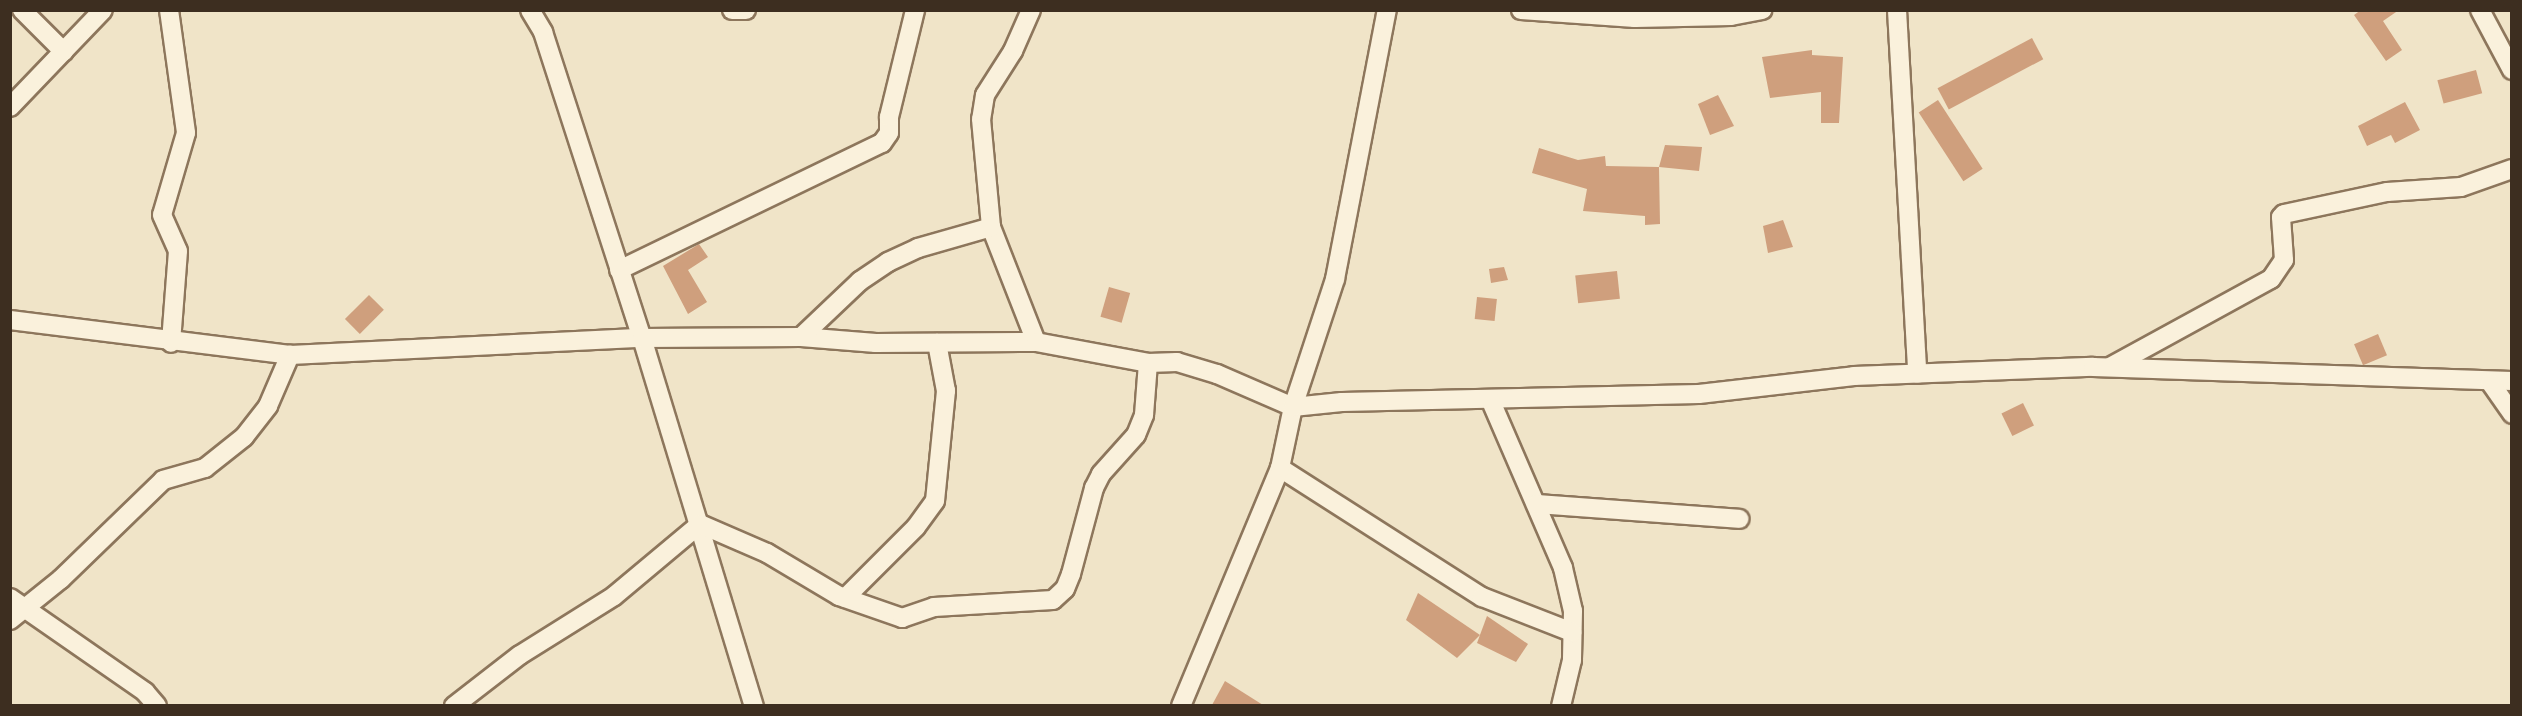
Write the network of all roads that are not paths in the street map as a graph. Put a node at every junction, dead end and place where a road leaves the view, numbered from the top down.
1 (22, 10) edge
2 (103, 10) edge
3 (169, 10) edge
4 (530, 10) edge
5 (732, 10) edge
6 (746, 10) edge
7 (915, 10) edge
8 (1031, 10) edge
9 (1387, 10) edge
10 (1521, 10) edge
11 (1762, 10) edge
12 (1897, 10) edge
13 (2480, 10) edge
14 (64, 52) junction
15 (2511, 70) edge
16 (10, 107) edge
17 (2511, 169) edge
18 (991, 227) junction
19 (619, 270) junction
20 (10, 320) edge
21 (801, 337) junction
22 (642, 338) junction
23 (1036, 342) junction
24 (171, 343) junction
25 (937, 343) junction
26 (290, 355) junction
27 (1148, 363) junction
28 (2109, 368) junction
29 (1917, 373) junction
30 (2511, 381) edge
31 (2490, 382) junction
32 (1490, 399) junction
33 (1293, 407) junction
34 (2511, 414) edge
35 (1280, 468) junction
36 (1536, 504) junction
37 (1739, 519) dead end
38 (700, 524) junction
39 (10, 598) edge
40 (845, 598) junction
41 (29, 609) junction
42 (10, 620) edge
43 (1572, 632) junction
44 (157, 705) edge
45 (454, 705) edge
46 (754, 705) edge
47 (1180, 705) edge
48 (1561, 705) edge

1 - 14 street
2 - 14 street
3 - 24 street
4 - 19 street
5 - 6 street
7 - 19 street
8 - 18 street
9 - 33 street
10 - 11 street
12 - 29 street
13 - 15 street
14 - 16 street
17 - 28 street
18 - 21 street
18 - 23 street
19 - 22 street
20 - 24 street
21 - 22 street
21 - 25 street
22 - 26 street
22 - 38 street
23 - 25 street
23 - 27 street
24 - 26 street
25 - 40 street
26 - 41 street
27 - 33 street
27 - 40 street
28 - 29 street
28 - 31 street
29 - 32 street
30 - 31 street
31 - 34 street
32 - 33 street
32 - 36 street
33 - 35 street
35 - 43 street
35 - 47 street
36 - 37 street
36 - 43 street
38 - 40 street
38 - 45 street
38 - 46 street
39 - 41 street
41 - 42 street
41 - 44 street
43 - 48 street

